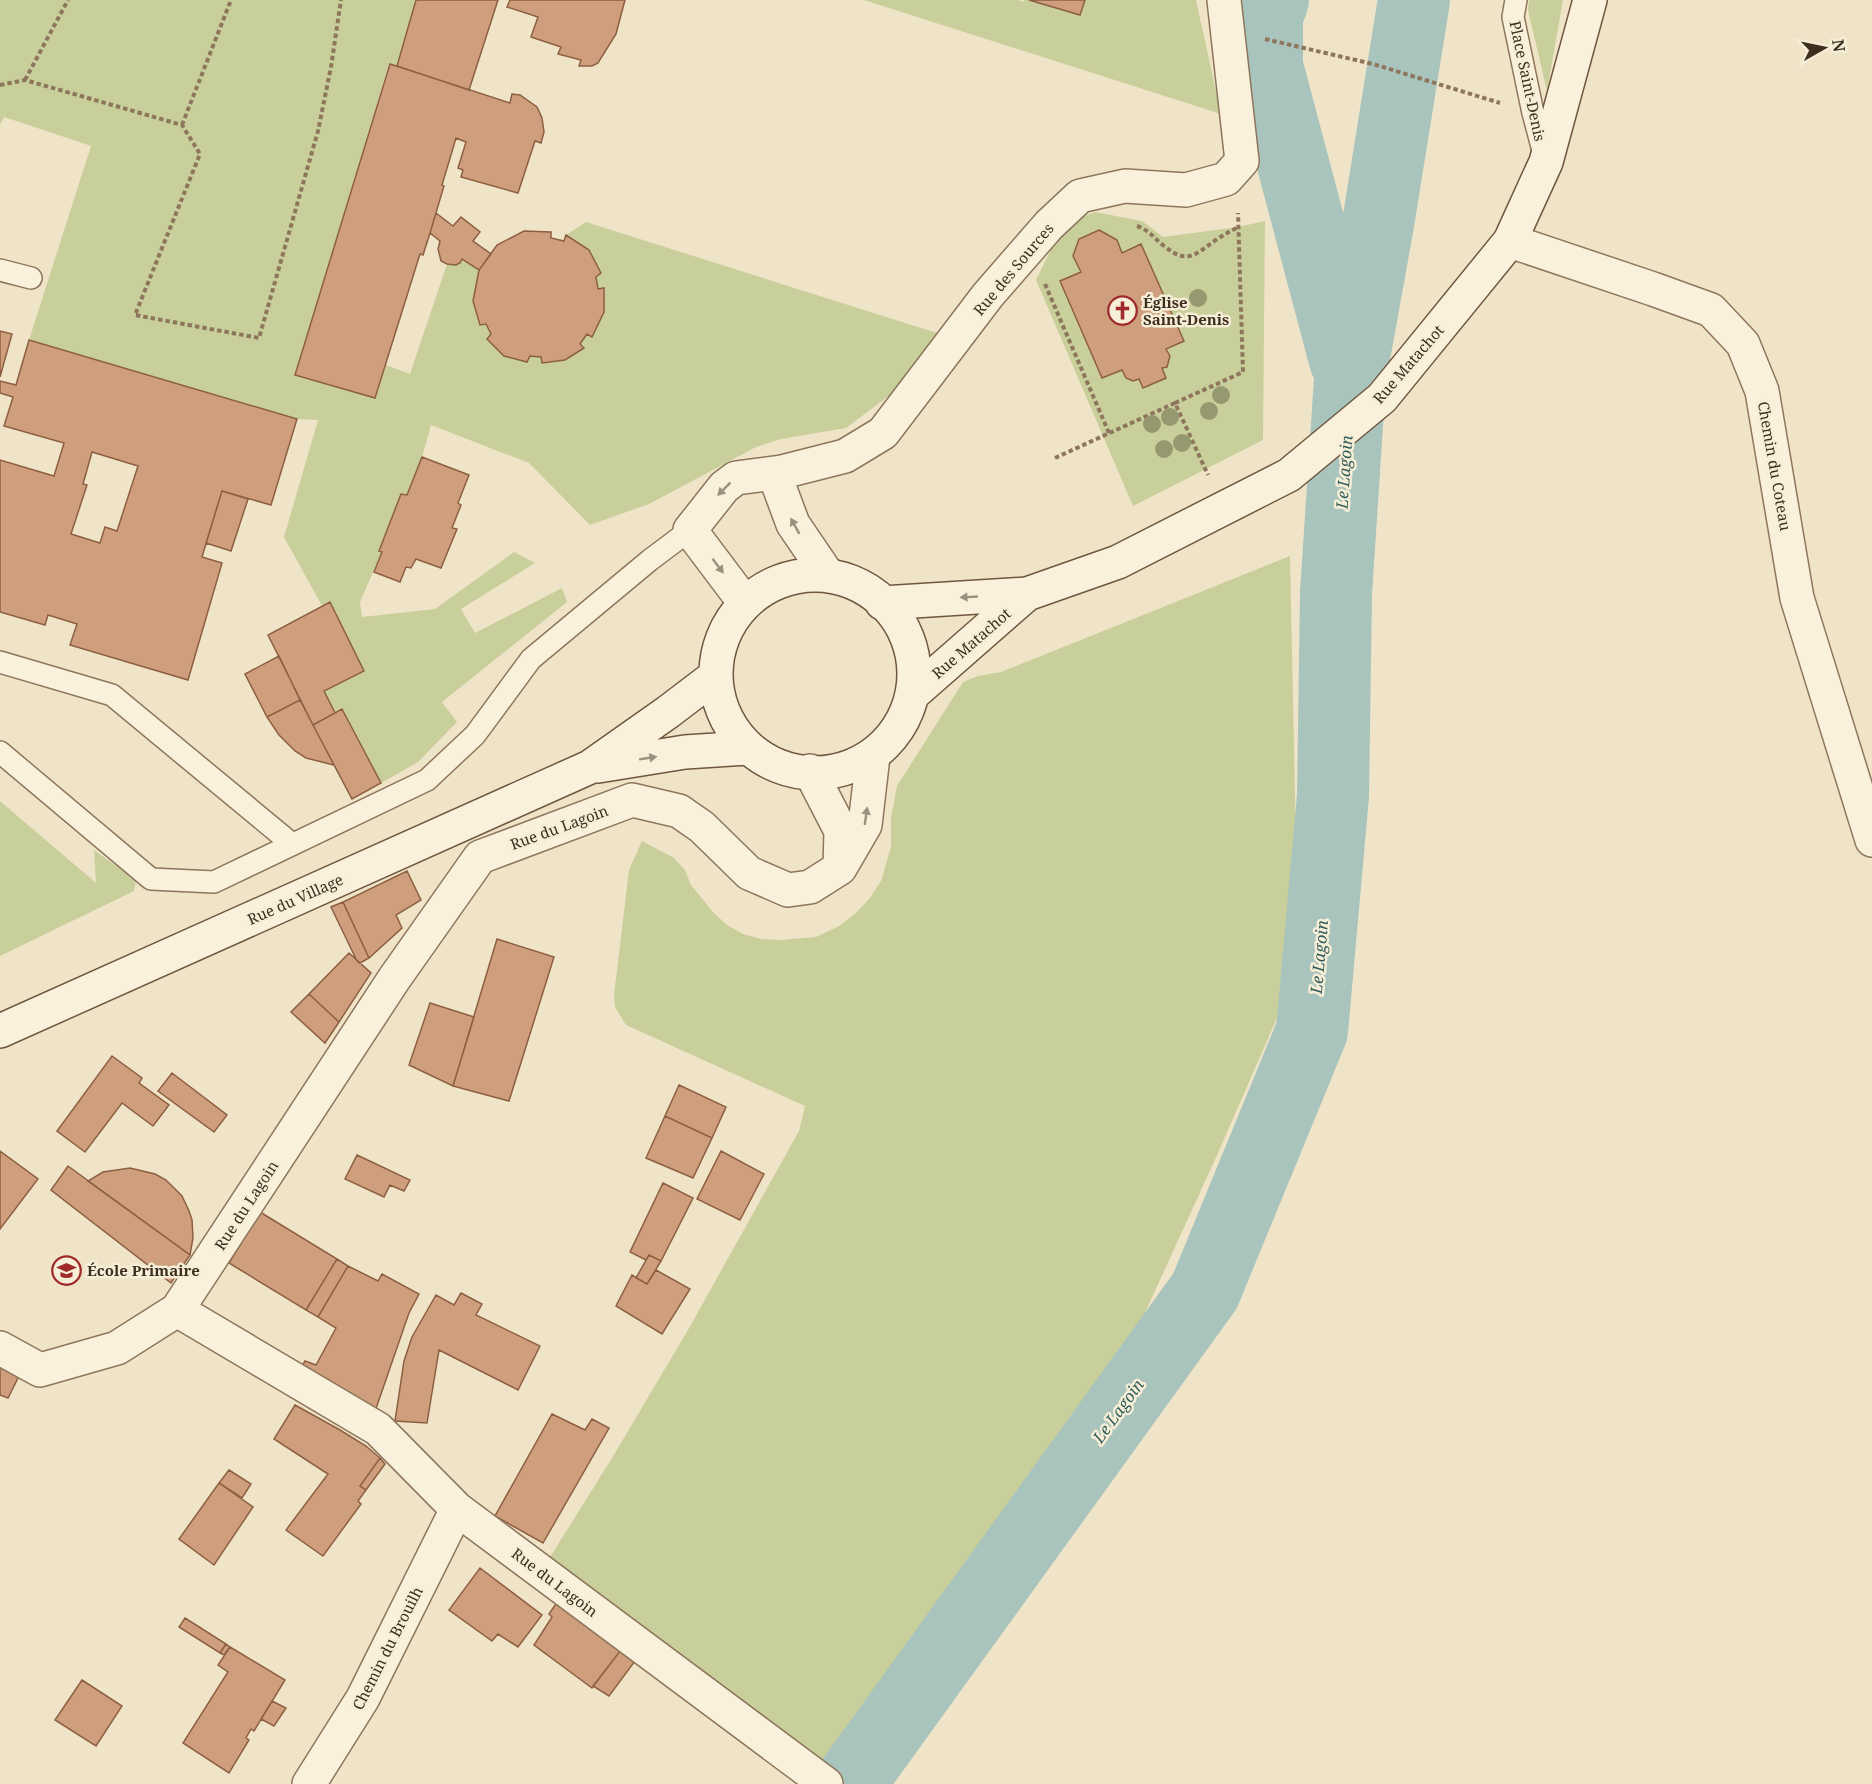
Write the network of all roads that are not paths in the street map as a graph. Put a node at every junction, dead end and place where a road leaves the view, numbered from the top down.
1 (1224, 0) edge
2 (1516, 0) edge
3 (1590, 0) edge
4 (1546, 162) junction
5 (1510, 241) junction
6 (0, 270) edge
7 (31, 278) dead end
8 (774, 473) junction
9 (690, 530) junction
10 (826, 574) junction
11 (1027, 594) junction
12 (745, 603) junction
13 (882, 603) junction
14 (0, 662) edge
15 (714, 677) junction
16 (915, 693) junction
17 (747, 748) junction
18 (0, 752) edge
19 (873, 756) junction
20 (590, 767) junction
21 (810, 771) junction
22 (1872, 840) edge
23 (292, 844) junction
24 (840, 867) junction
25 (0, 1031) edge
26 (177, 1310) junction
27 (0, 1348) edge
28 (457, 1509) junction
29 (821, 1780) edge
30 (309, 1784) edge

1 - 8 street, Rue des Sources
2 - 4 lane, Place Saint-Denis
3 - 4 street, Rue Matachot
4 - 5 street, Rue Matachot
5 - 11 street, Rue Matachot
5 - 22 street, Chemin du Coteau
6 - 7 lane
8 -> 9 street, Rue des Sources
10 -> 8 street
9 -> 12 street
9 - 23 lane
10 - 12 street
10 - 13 street
11 -> 13 street, Rue Matachot
11 - 16 street, Rue Matachot
12 - 15 street
13 - 16 street
14 - 23 lane
15 - 17 street
15 - 20 street, Rue du Village
16 - 19 street
20 -> 17 street, Rue du Village
17 - 21 street
18 - 23 lane
19 - 21 street
24 -> 19 street, Rue du Lagoin
20 - 25 street, Rue du Village
21 - 24 street
24 - 26 street, Rue du Lagoin
26 - 27 street
26 - 28 street, Rue du Lagoin
28 - 29 street, Rue du Lagoin
28 - 30 street, Chemin du Brouilh

